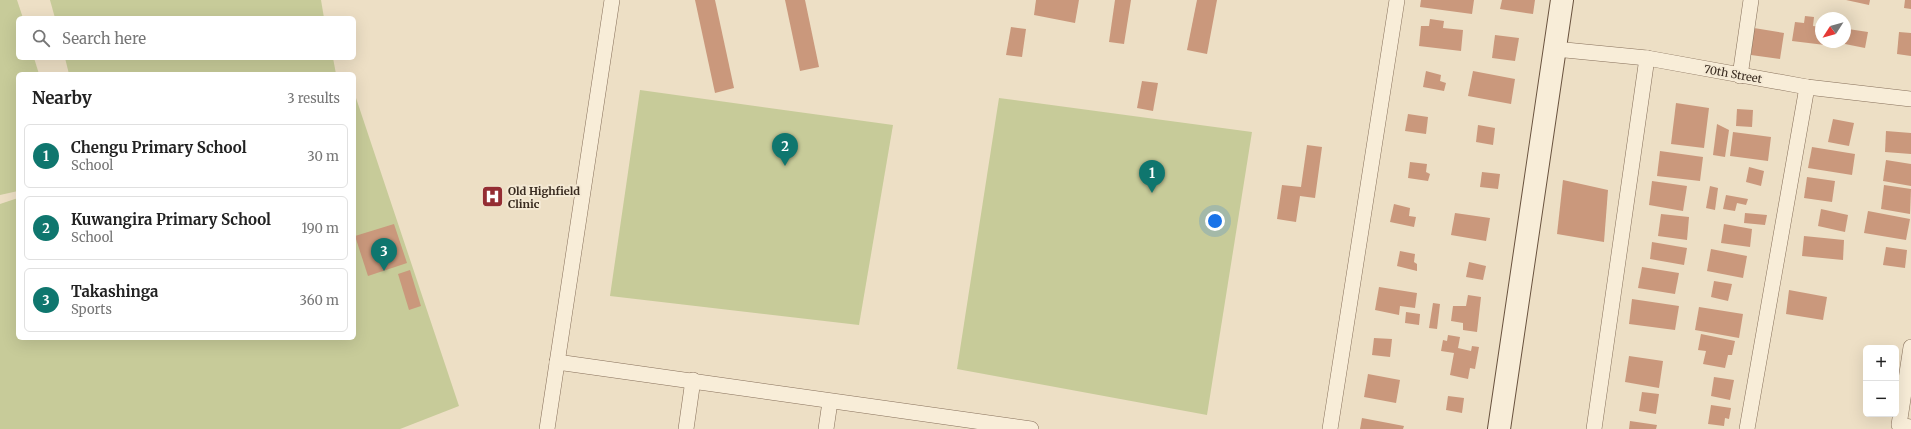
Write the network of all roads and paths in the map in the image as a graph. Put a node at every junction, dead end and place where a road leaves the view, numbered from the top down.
1 (612, 0) edge
2 (1397, 0) edge
3 (1562, 0) edge
4 (1750, 0) edge
5 (1555, 49) junction
6 (1647, 58) junction
7 (1740, 76) junction
8 (1807, 87) junction
9 (1911, 99) edge
10 (1911, 347) edge
11 (558, 362) junction
12 (693, 380) junction
13 (830, 402) junction
14 (1911, 427) edge
15 (546, 429) edge
16 (686, 429) edge
17 (826, 429) edge
18 (1031, 429) edge
19 (1330, 429) edge
20 (1499, 429) edge
21 (1594, 429) edge
22 (1747, 429) edge

1 - 11 street
2 - 19 street
3 - 5 street
4 - 7 street
5 - 6 street, 70th Street
5 - 20 street
6 - 7 street, 70th Street
6 - 21 street
7 - 8 street, 70th Street
8 - 9 street, 70th Street
8 - 22 street
10 - 14 street
11 - 12 street
11 - 15 street
12 - 13 street
12 - 16 street
13 - 17 street
13 - 18 street

